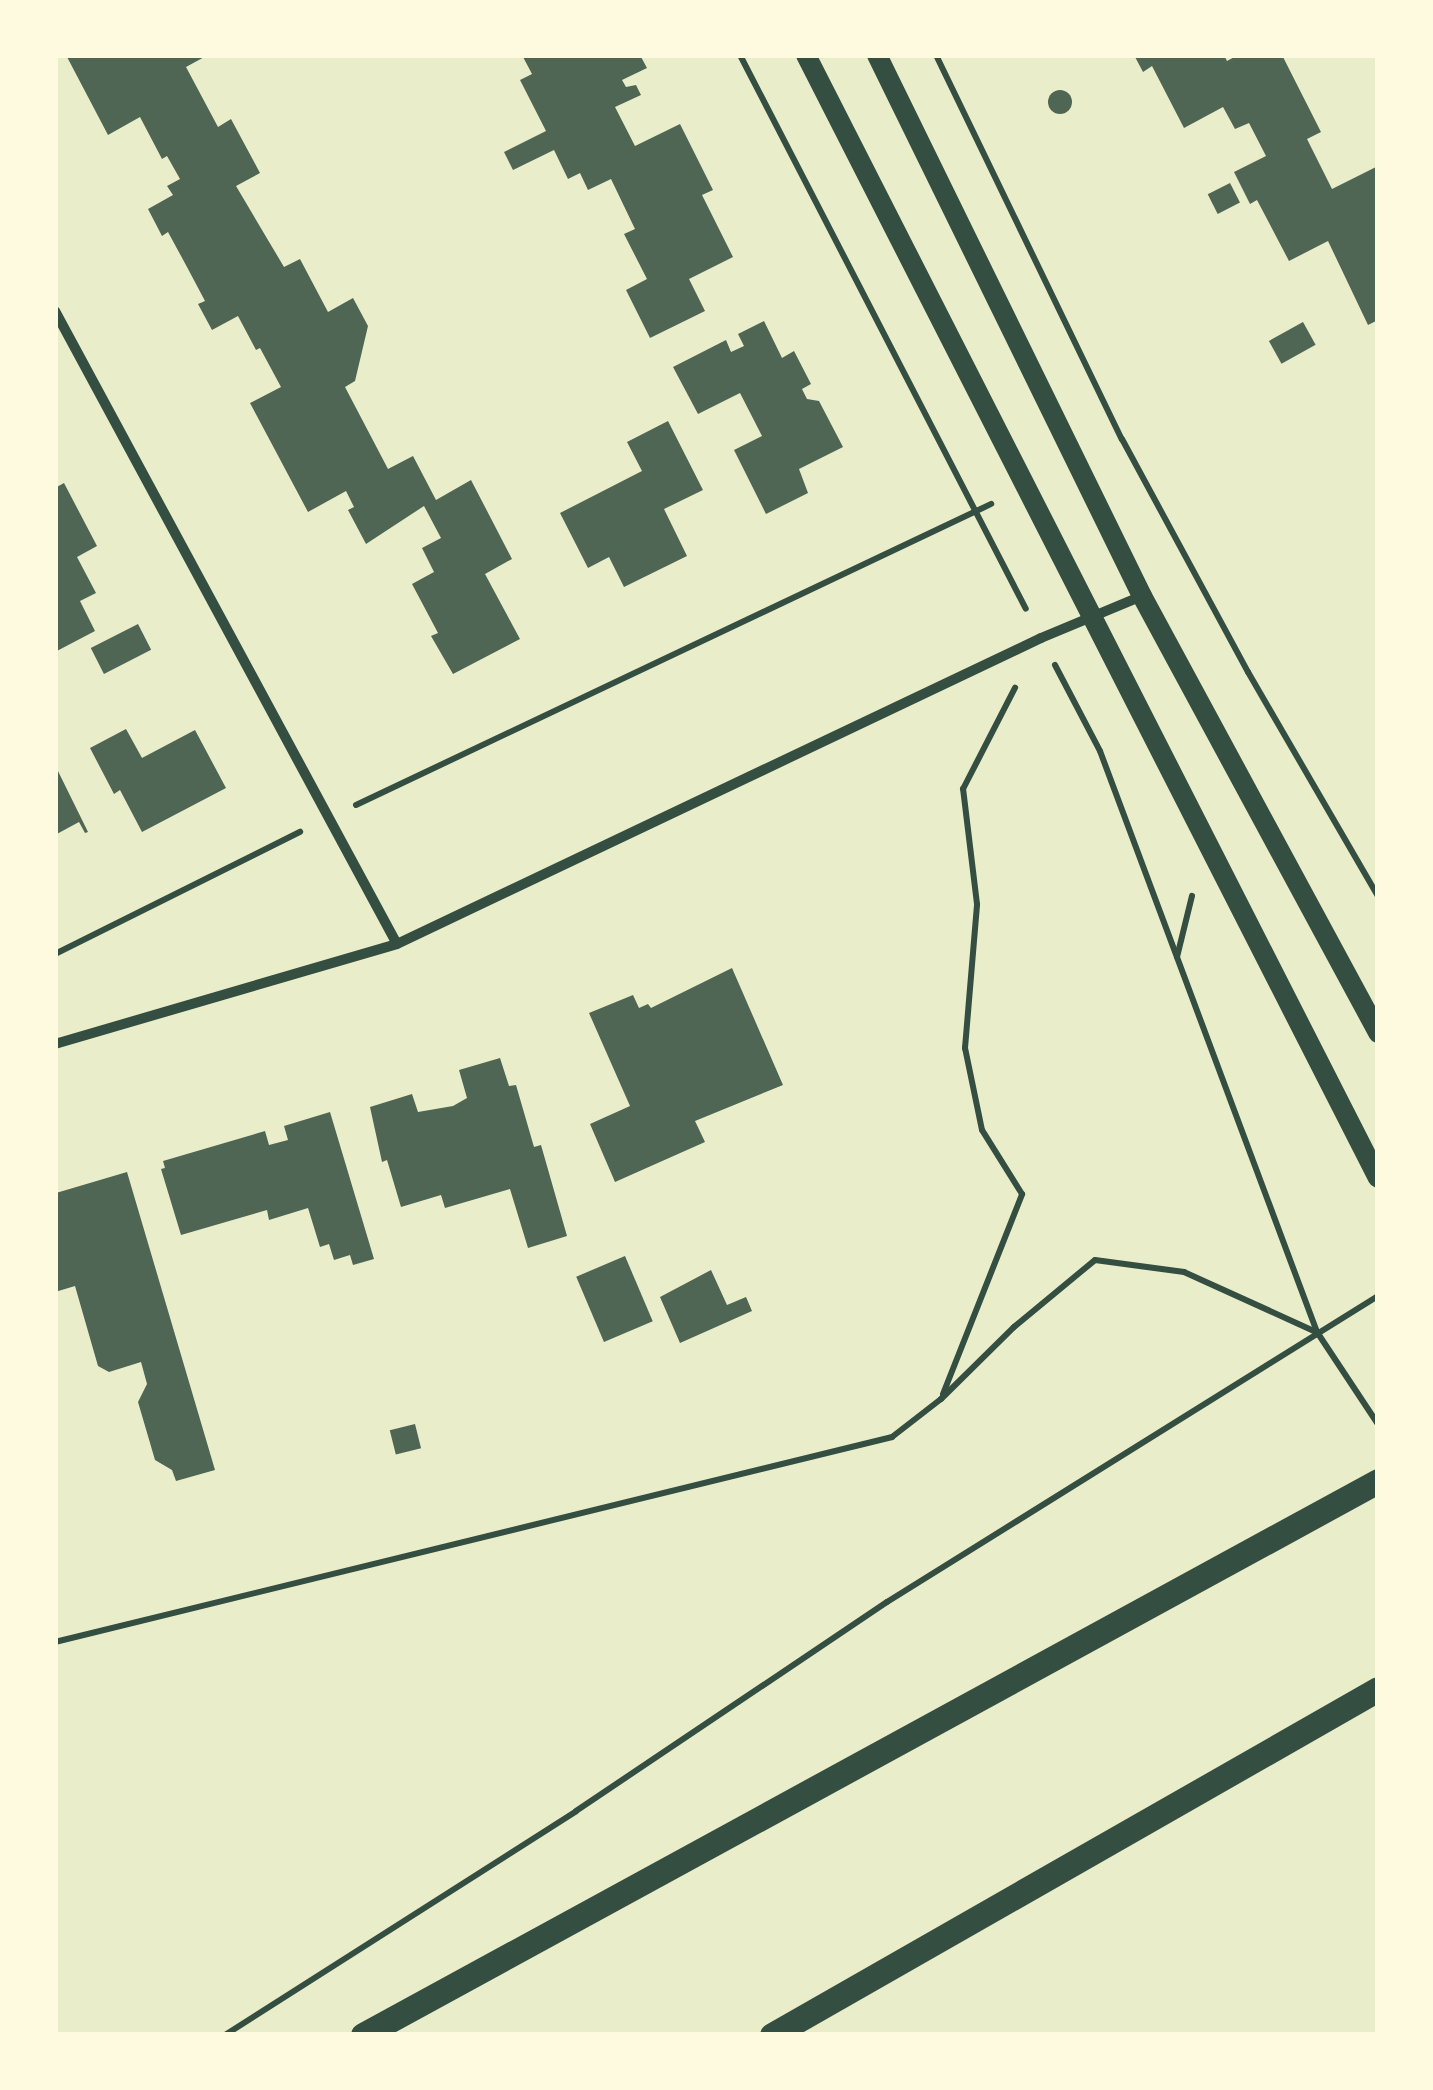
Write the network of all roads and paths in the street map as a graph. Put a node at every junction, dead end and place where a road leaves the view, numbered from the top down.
1 (740, 55) edge
2 (806, 55) edge
3 (877, 55) edge
4 (936, 55) edge
5 (55, 311) edge
6 (978, 511) junction
7 (1142, 596) junction
8 (1090, 618) junction
9 (1041, 638) junction
10 (329, 818) junction
11 (1378, 896) edge
12 (397, 944) junction
13 (55, 954) edge
14 (1378, 1033) edge
15 (55, 1044) edge
16 (1378, 1178) edge
17 (1378, 1296) edge
18 (1317, 1332) junction
19 (941, 1399) junction
20 (1378, 1424) edge
21 (1378, 1481) edge
22 (55, 1642) edge
23 (1378, 1689) edge
24 (225, 2035) edge
25 (363, 2035) edge
26 (772, 2035) edge

1 - 6 path
2 - 8 main road
3 - 7 main road
4 - 11 path
5 - 10 street
6 - 9 path
6 - 10 path
7 - 8 street
7 - 14 main road
8 - 9 street
8 - 16 main road
9 - 12 street
9 - 18 path
9 - 19 path
10 - 12 street
10 - 13 path
12 - 15 street
17 - 18 path
18 - 19 path
18 - 20 path
18 - 24 path
19 - 22 path
21 - 25 main road
23 - 26 main road

